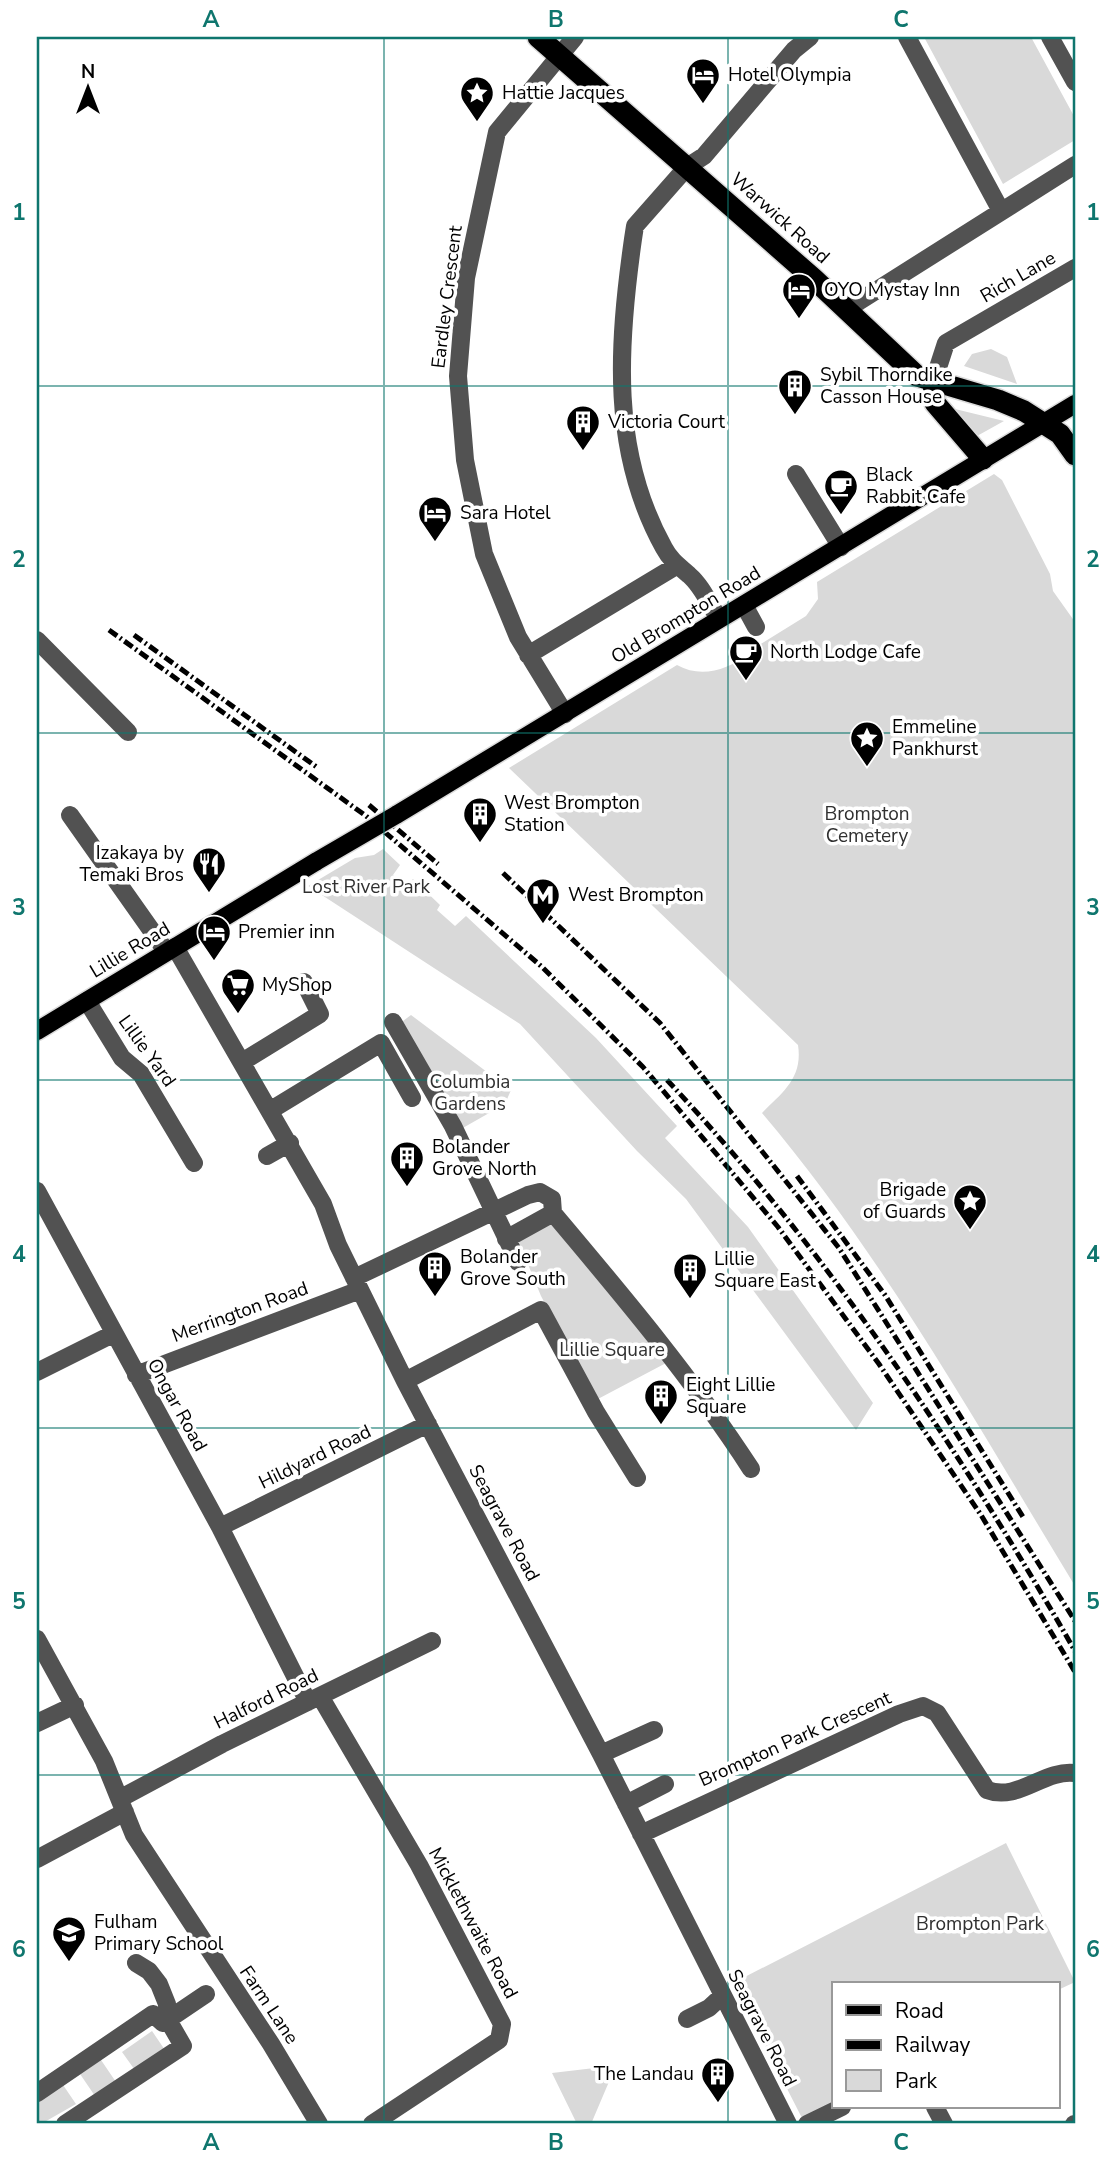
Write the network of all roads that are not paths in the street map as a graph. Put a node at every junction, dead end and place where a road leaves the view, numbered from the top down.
1 (538, 37) edge
2 (575, 37) edge
3 (810, 37) edge
4 (907, 37) edge
5 (1050, 37) edge
6 (558, 54) junction
7 (1075, 82) edge
8 (1075, 165) edge
9 (687, 167) junction
10 (1000, 211) junction
11 (1075, 268) edge
12 (847, 309) junction
13 (933, 383) junction
14 (1075, 404) edge
15 (1044, 422) junction
16 (1075, 455) edge
17 (983, 459) junction
18 (796, 474) dead end
19 (841, 547) junction
20 (676, 566) junction
21 (744, 605) junction
22 (719, 619) junction
23 (756, 626) dead end
24 (37, 640) edge
25 (528, 655) junction
26 (565, 714) junction
27 (128, 733) dead end
28 (70, 815) dead end
29 (317, 861) joint
30 (170, 949) junction
31 (303, 982) dead end
32 (86, 1001) junction
33 (393, 1023) dead end
34 (39, 1025) edge
35 (242, 1062) junction
36 (412, 1098) dead end
37 (271, 1111) junction
38 (290, 1143) junction
39 (267, 1156) dead end
40 (194, 1163) dead end
41 (37, 1191) edge
42 (494, 1210) junction
43 (553, 1213) junction
44 (506, 1239) junction
45 (519, 1262) dead end
46 (357, 1284) junction
47 (106, 1338) junction
48 (44, 1369) edge
49 (135, 1374) junction
50 (405, 1381) junction
51 (428, 1424) junction
52 (751, 1469) dead end
53 (638, 1478) dead end
54 (220, 1527) junction
55 (37, 1639) edge
56 (432, 1641) dead end
57 (310, 1695) junction
58 (75, 1705) junction
59 (37, 1723) edge
60 (654, 1730) dead end
61 (601, 1754) junction
62 (1075, 1773) edge
63 (665, 1784) dead end
64 (626, 1804) junction
65 (123, 1805) junction
66 (648, 1829) junction
67 (37, 1859) edge
68 (136, 1963) dead end
69 (227, 1980) junction
70 (722, 1996) junction
71 (687, 2019) dead end
72 (168, 2020) junction
73 (37, 2093) edge
74 (840, 2108) edge
75 (936, 2108) edge
76 (65, 2124) edge
77 (319, 2124) edge
78 (372, 2124) edge
79 (788, 2124) edge
80 (807, 2124) edge
81 (944, 2124) edge

1 - 6 highway, Warwick Road
2 - 6 street, Eardley Crescent
3 - 9 street
4 - 10 street
5 - 7 street
6 - 9 highway, Warwick Road
6 - 25 street, Eardley Crescent
8 - 10 street
9 - 12 highway, Warwick Road
9 - 20 street
10 - 12 street
11 - 13 street, Rich Lane
12 - 13 highway, Warwick Road
13 - 15 highway, Warwick Road
13 - 17 highway
14 - 15 main road, Old Brompton Road
15 - 16 highway, Warwick Road
15 - 17 main road, Old Brompton Road
17 - 19 main road, Old Brompton Road
18 - 19 street
19 - 21 main road, Old Brompton Road
20 - 22 street
20 - 25 street
21 - 22 main road, Old Brompton Road
21 - 23 street
22 - 26 main road, Old Brompton Road
24 - 27 street
25 - 26 street, Eardley Crescent
26 - 29 main road, Old Brompton Road, bridge
28 - 30 street, Seagrave Road
29 - 30 main road, Lillie Road
30 - 32 main road, Lillie Road
30 - 35 street, Seagrave Road
31 - 35 street
32 - 34 main road, Lillie Road
32 - 40 street, Lillie Yard
33 - 42 street
35 - 37 street, Seagrave Road
36 - 37 street
37 - 38 street, Seagrave Road
38 - 39 street
38 - 46 street, Seagrave Road
41 - 47 street, Ongar Road
42 - 43 street
42 - 44 street
42 - 46 street
43 - 44 street
43 - 52 street
44 - 45 street
46 - 49 street, Merrington Road
46 - 50 street, Seagrave Road
47 - 48 street
47 - 49 street, Ongar Road
49 - 54 street, Ongar Road
50 - 51 street, Seagrave Road
50 - 53 street
51 - 54 street, Hildyard Road
51 - 61 street, Seagrave Road
54 - 57 street, Ongar Road
55 - 58 street, Farm Lane
56 - 57 street, Halford Road
57 - 65 street, Halford Road
57 - 78 street, Micklethwaite Road
58 - 59 street
58 - 65 street, Farm Lane
60 - 61 street
61 - 64 street, Seagrave Road
62 - 66 street, Brompton Park Crescent
63 - 64 street
64 - 66 street, Seagrave Road
65 - 67 street, Halford Road
65 - 69 street, Farm Lane
66 - 70 street, Seagrave Road
68 - 72 street
69 - 72 street
69 - 77 street, Farm Lane
70 - 71 street
70 - 79 street, Seagrave Road
72 - 73 street
72 - 76 street
74 - 80 street
75 - 81 street

